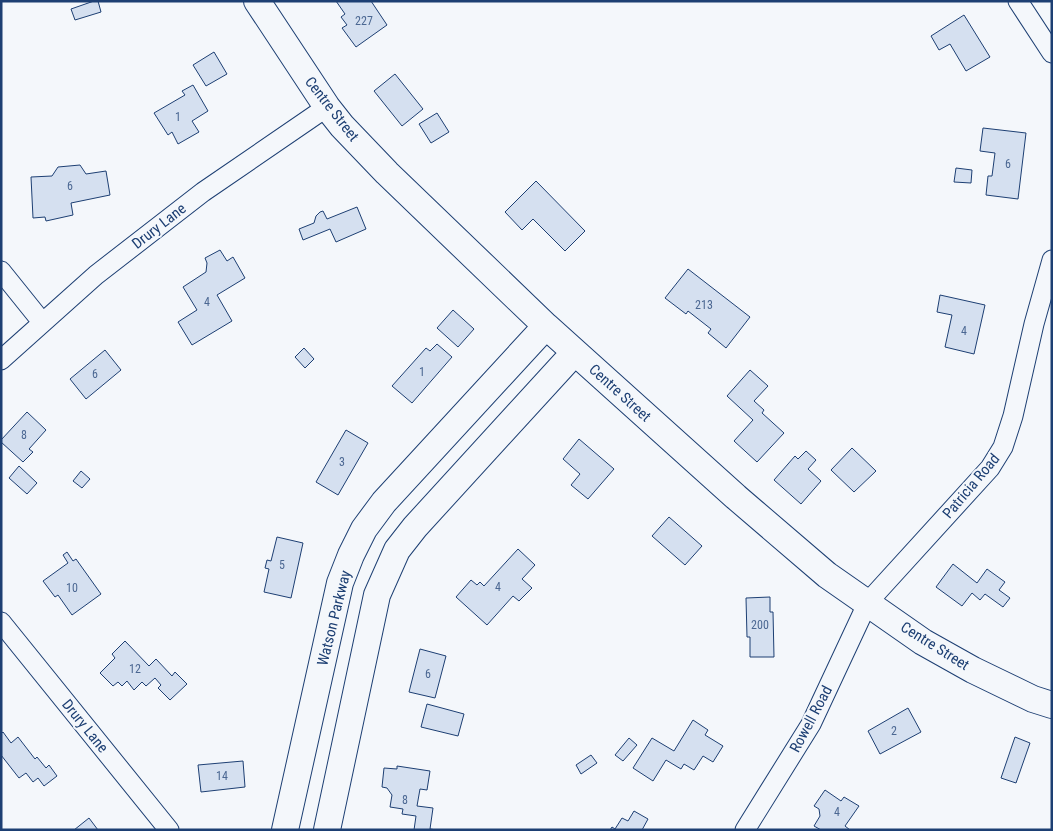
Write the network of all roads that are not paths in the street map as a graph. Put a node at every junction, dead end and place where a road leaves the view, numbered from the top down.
1 (257, 1) edge
2 (1018, 1) edge
3 (1052, 53) edge
4 (327, 107) junction
5 (1052, 260) edge
6 (1, 271) edge
7 (42, 322) junction
8 (546, 326) junction
9 (575, 352) junction
10 (1, 360) edge
11 (868, 602) junction
12 (1, 622) edge
13 (1052, 705) edge
14 (169, 830) edge
15 (286, 830) edge
16 (327, 830) edge
17 (745, 830) edge

1 - 4 main road, Centre Street
2 - 3 street
4 - 7 street, Drury Lane
4 - 8 main road, Centre Street
5 - 11 street, Patricia Road
6 - 7 street
7 - 10 street, Drury Lane
8 - 9 main road, Centre Street
8 - 15 main road, Watson Parkway
9 - 11 main road, Centre Street
9 - 16 main road
11 - 13 main road, Centre Street
11 - 17 street, Rowell Road
12 - 14 street, Drury Lane

